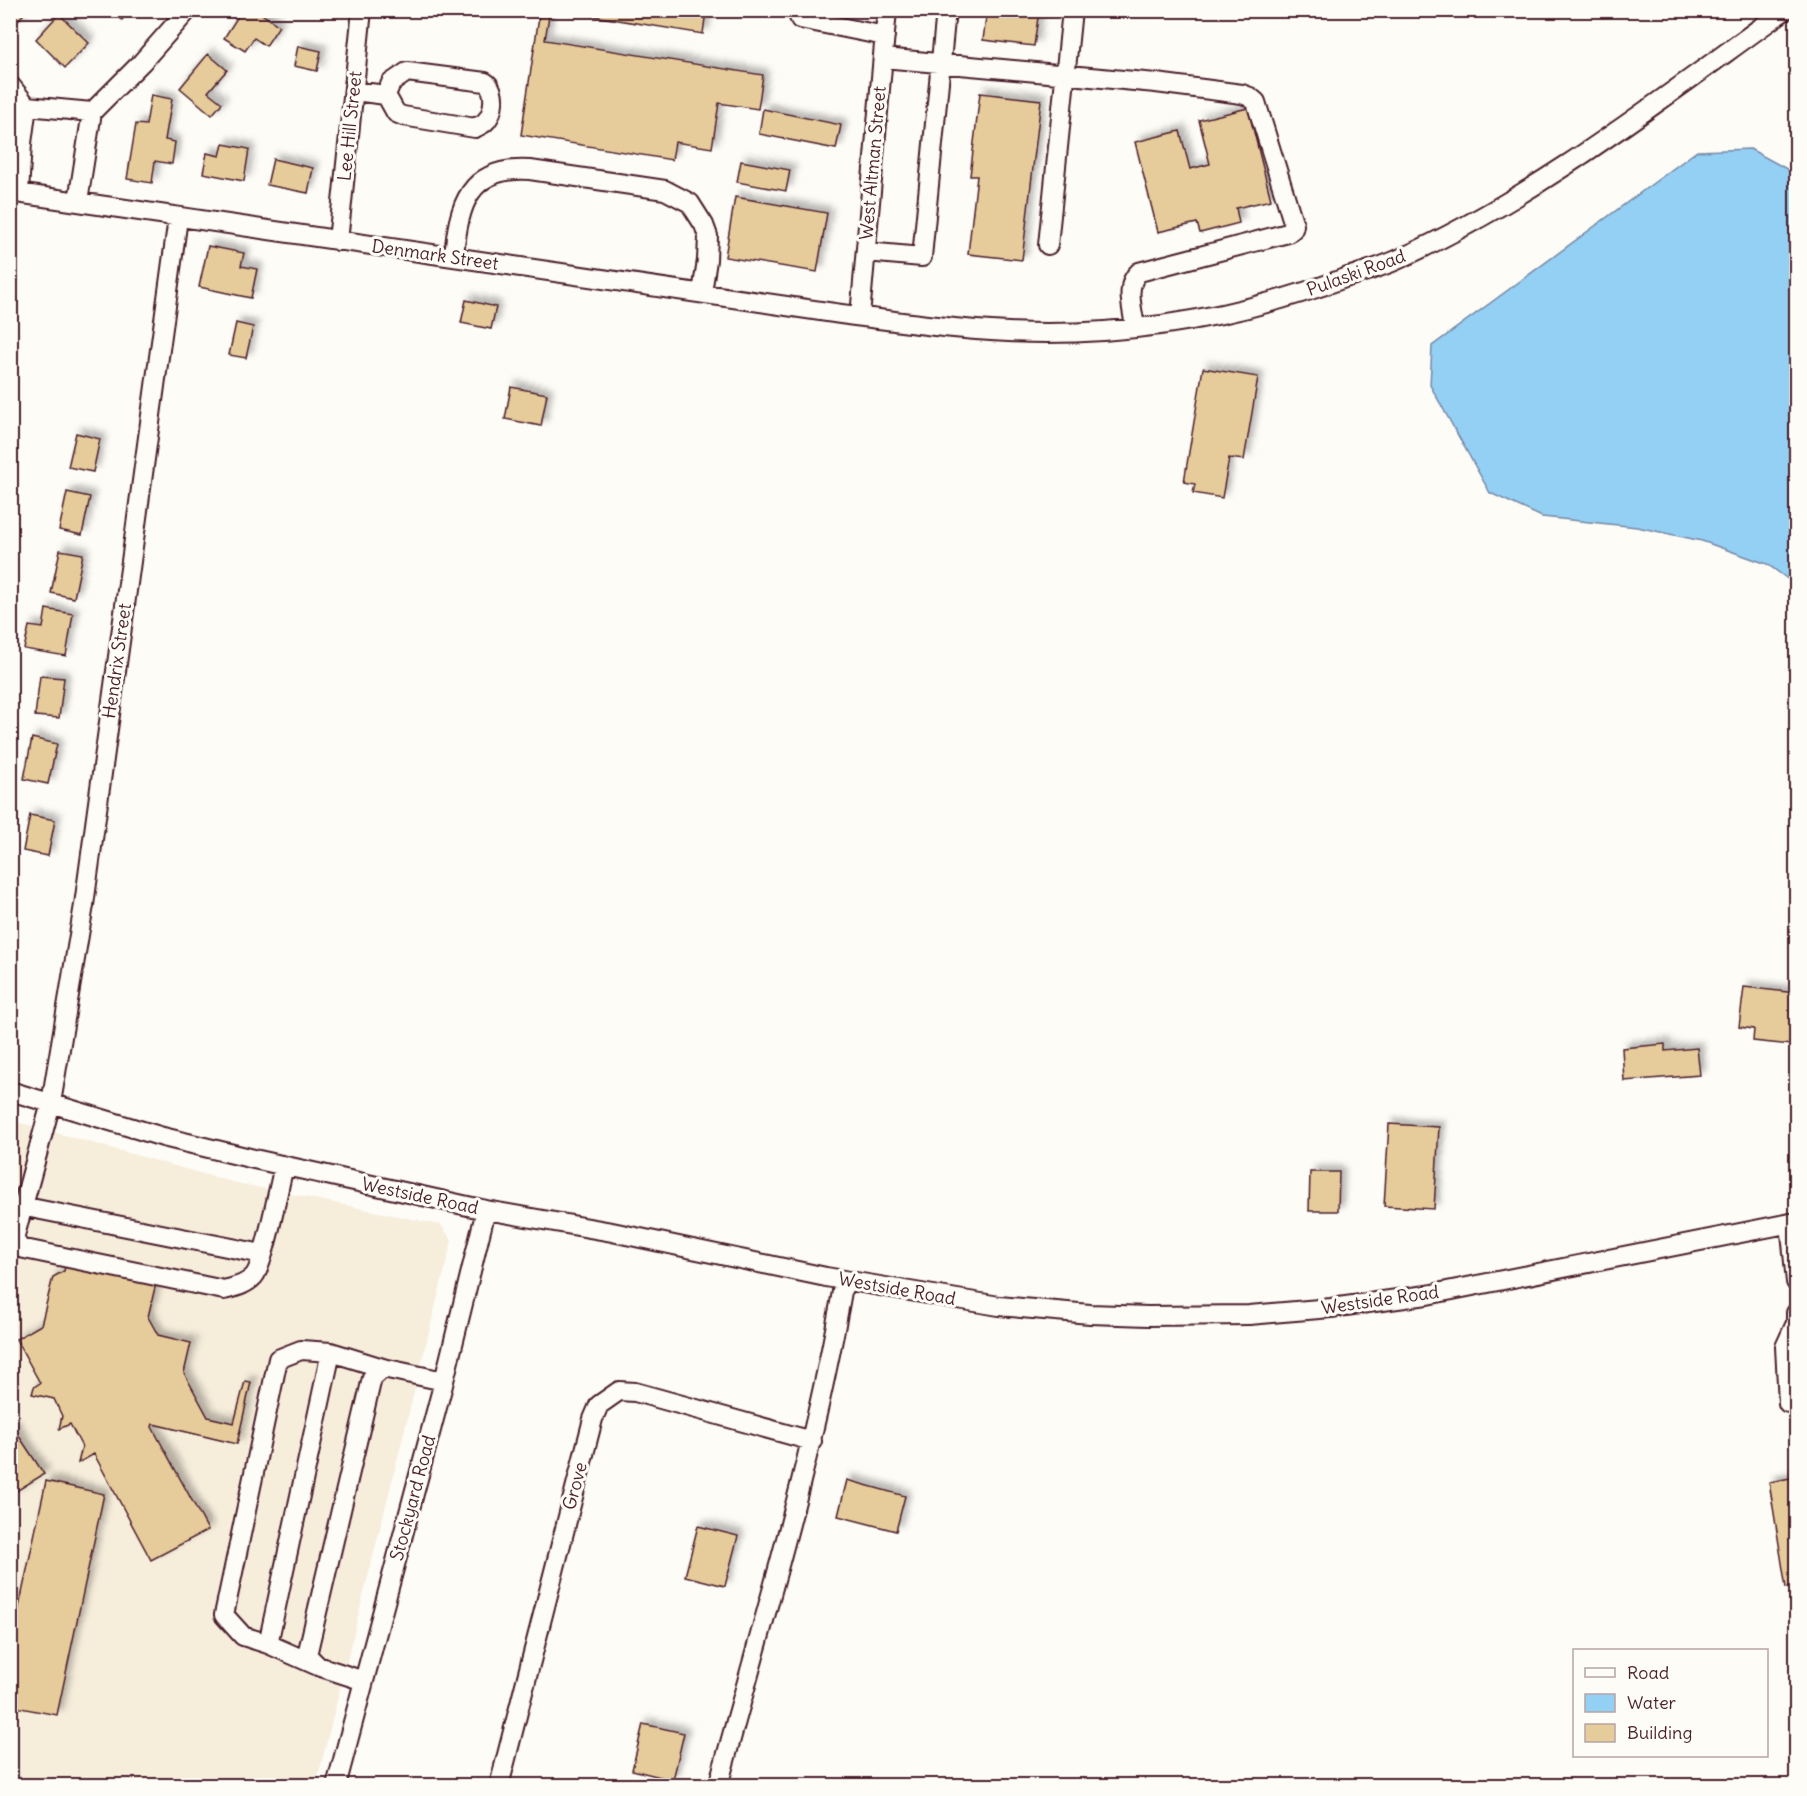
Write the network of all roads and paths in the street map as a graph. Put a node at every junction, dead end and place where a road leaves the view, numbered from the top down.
1 (188, 10) edge
2 (362, 10) edge
3 (796, 10) edge
4 (887, 10) edge
5 (946, 10) edge
6 (1072, 10) edge
7 (1785, 10) edge
8 (885, 36) junction
9 (883, 58) junction
10 (941, 64) junction
11 (1065, 76) junction
12 (10, 85) edge
13 (354, 91) junction
14 (386, 94) junction
15 (27, 106) junction
16 (92, 112) junction
17 (15, 192) edge
18 (78, 201) junction
19 (178, 218) junction
20 (338, 241) junction
21 (1048, 245) dead end
22 (866, 252) junction
23 (454, 257) junction
24 (702, 293) junction
25 (860, 316) junction
26 (1135, 327) junction
27 (10, 1090) edge
28 (51, 1103) junction
29 (284, 1166) junction
30 (19, 1199) edge
31 (486, 1210) junction
32 (1793, 1223) edge
33 (15, 1247) edge
34 (262, 1254) junction
35 (844, 1280) junction
36 (1797, 1282) edge
37 (1797, 1314) edge
38 (331, 1352) junction
39 (383, 1368) junction
40 (444, 1381) junction
41 (1788, 1403) dead end
42 (812, 1441) junction
43 (268, 1644) junction
44 (318, 1666) junction
45 (364, 1681) junction
46 (336, 1785) edge
47 (499, 1785) edge
48 (717, 1785) edge

1 - 16 street
2 - 13 street, Lee Hill Street
3 - 8 street
4 - 8 street, West Altman Street
5 - 10 street
6 - 11 street
7 - 26 street, Pulaski Road
8 - 9 street, West Altman Street
9 - 10 street
9 - 22 street, West Altman Street
10 - 11 street
10 - 22 street
11 - 21 street
11 - 26 street
12 - 15 street
13 - 14 street
13 - 20 street, Lee Hill Street
14 - 14 street
15 - 16 street
15 - 17 street
16 - 18 street
17 - 18 street, Denmark Street
18 - 19 street, Denmark Street
19 - 20 street, Denmark Street
19 - 28 street, Hendrix Street
20 - 23 street, Denmark Street
22 - 25 street, West Altman Street
23 - 24 street, Denmark Street
23 - 24 street
24 - 25 street, Denmark Street
25 - 26 street, Pulaski Road
27 - 28 street, Westside Road
28 - 29 street, Westside Road
28 - 30 street, Hendrix Street
29 - 31 street, Westside Road
29 - 34 street
30 - 33 street, Hendrix Street
30 - 34 street
31 - 35 street, Westside Road
31 - 40 street, Stockyard Road
32 - 35 street, Westside Road
32 - 36 street
33 - 34 street
35 - 42 street
37 - 41 street
38 - 39 street
38 - 43 street
38 - 43 street
39 - 40 street
39 - 44 street
40 - 45 street, Stockyard Road
42 - 47 street, Grove
42 - 48 street
43 - 44 street
44 - 45 street
45 - 46 street, Stockyard Road

